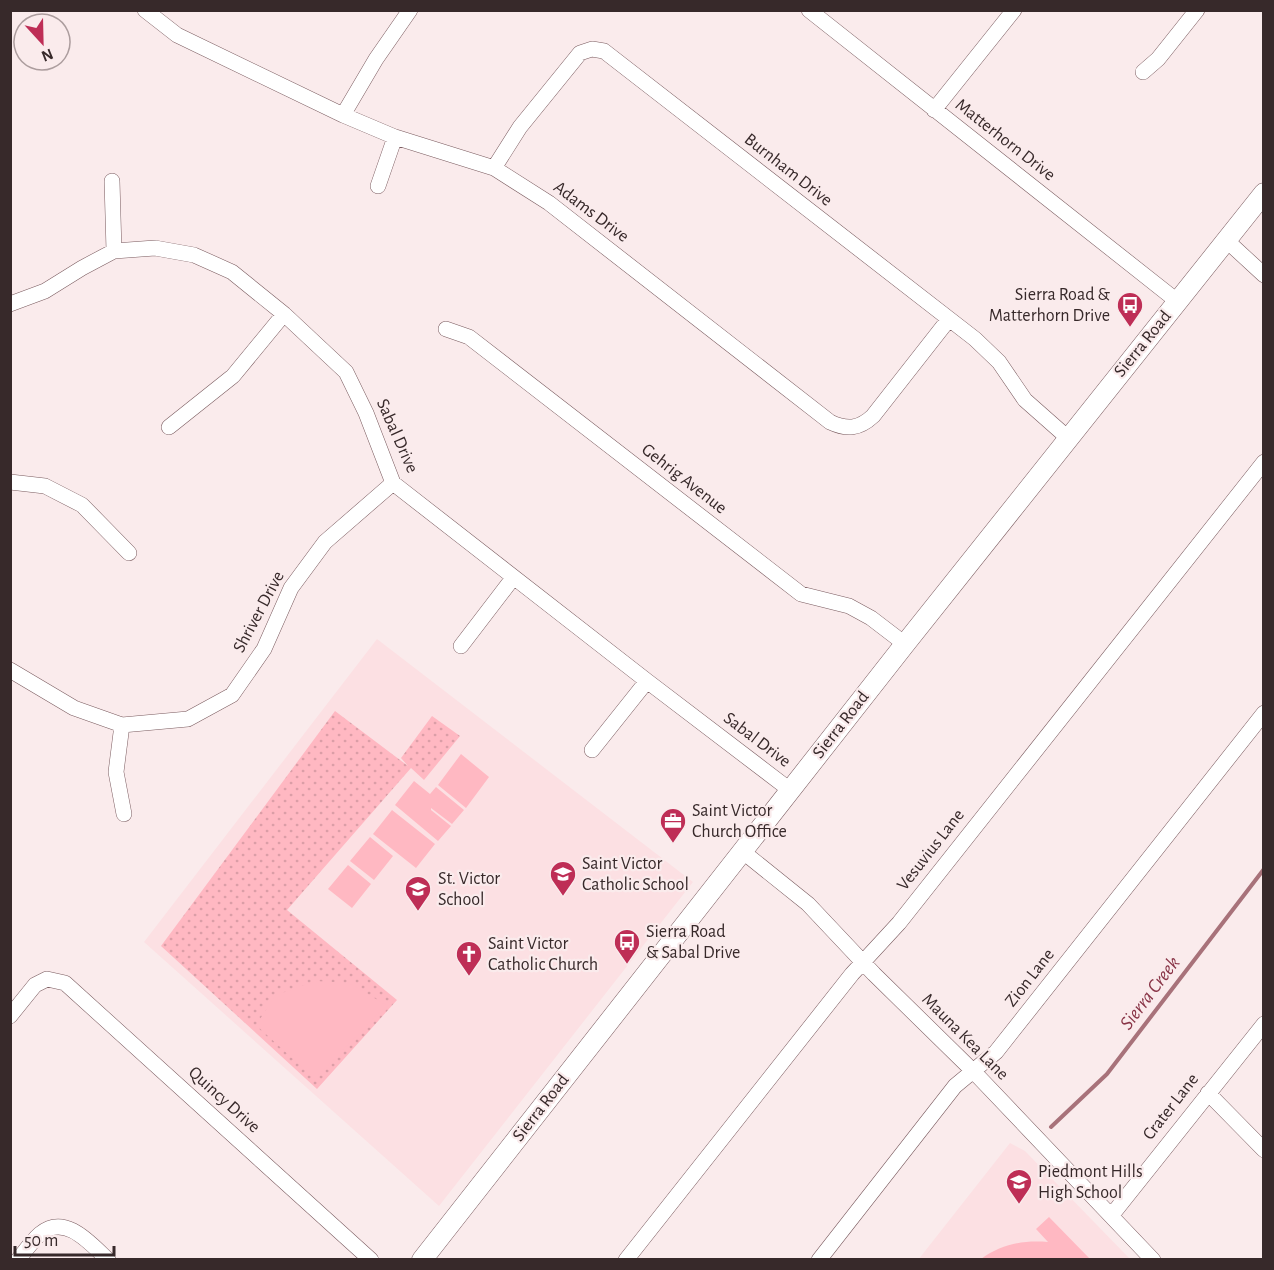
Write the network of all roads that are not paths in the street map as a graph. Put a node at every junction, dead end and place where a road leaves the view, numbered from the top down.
1 (145, 10) edge
2 (410, 10) edge
3 (1014, 10) edge
4 (1197, 10) edge
5 (813, 12) edge
6 (1143, 72) dead end
7 (934, 110) junction
8 (343, 115) junction
9 (394, 137) junction
10 (494, 168) junction
11 (112, 181) dead end
12 (378, 186) dead end
13 (1263, 193) edge
14 (1226, 240) junction
15 (114, 251) junction
16 (1263, 275) edge
17 (1178, 301) junction
18 (10, 304) edge
19 (284, 314) junction
20 (949, 319) junction
21 (446, 329) dead end
22 (169, 427) dead end
23 (1068, 438) junction
24 (1263, 462) edge
25 (10, 482) edge
26 (393, 483) junction
27 (129, 553) dead end
28 (513, 578) junction
29 (905, 644) junction
30 (461, 645) dead end
31 (10, 670) edge
32 (647, 681) junction
33 (1263, 713) edge
34 (122, 725) junction
35 (592, 750) dead end
36 (790, 790) junction
37 (124, 814) dead end
38 (742, 851) junction
39 (862, 962) junction
40 (10, 1016) edge
41 (1263, 1024) edge
42 (974, 1072) junction
43 (1208, 1093) junction
44 (1263, 1150) edge
45 (1111, 1216) junction
46 (18, 1260) edge
47 (108, 1260) edge
48 (371, 1260) edge
49 (422, 1260) edge
50 (626, 1260) edge
51 (819, 1260) edge
52 (1153, 1260) edge

1 - 8 street, Adams Drive
2 - 8 street
3 - 7 street
4 - 6 street
5 - 7 street, Matterhorn Drive
7 - 17 street, Matterhorn Drive
8 - 9 street, Adams Drive
9 - 10 street, Adams Drive
9 - 12 street
10 - 20 street, Adams Drive
10 - 20 street, Burnham Drive
11 - 15 street
13 - 14 street, Sierra Road
14 - 16 street
14 - 17 street, Sierra Road
15 - 18 street, Sabal Drive
15 - 19 street, Sabal Drive
17 - 23 street, Sierra Road
19 - 22 street
19 - 26 street, Sabal Drive
20 - 23 street, Burnham Drive
21 - 29 street, Gehrig Avenue
23 - 29 street, Sierra Road
24 - 39 street, Vesuvius Lane
25 - 27 street
26 - 28 street, Sabal Drive
26 - 34 street, Shriver Drive
28 - 30 street
28 - 32 street, Sabal Drive
29 - 36 street, Sierra Road
31 - 34 street, Shriver Drive
32 - 35 street
32 - 36 street, Sabal Drive
33 - 42 street, Zion Lane
34 - 37 street
36 - 38 street, Sierra Road
38 - 39 street, Mauna Kea Lane
38 - 49 street, Sierra Road
39 - 42 street, Mauna Kea Lane
39 - 50 street, Vesuvius Lane
40 - 48 street, Quincy Drive
41 - 43 street, Crater Lane
42 - 45 street, Mauna Kea Lane
42 - 51 street, Zion Lane
43 - 44 street
43 - 45 street, Crater Lane
45 - 52 street, Mauna Kea Lane
46 - 47 street

